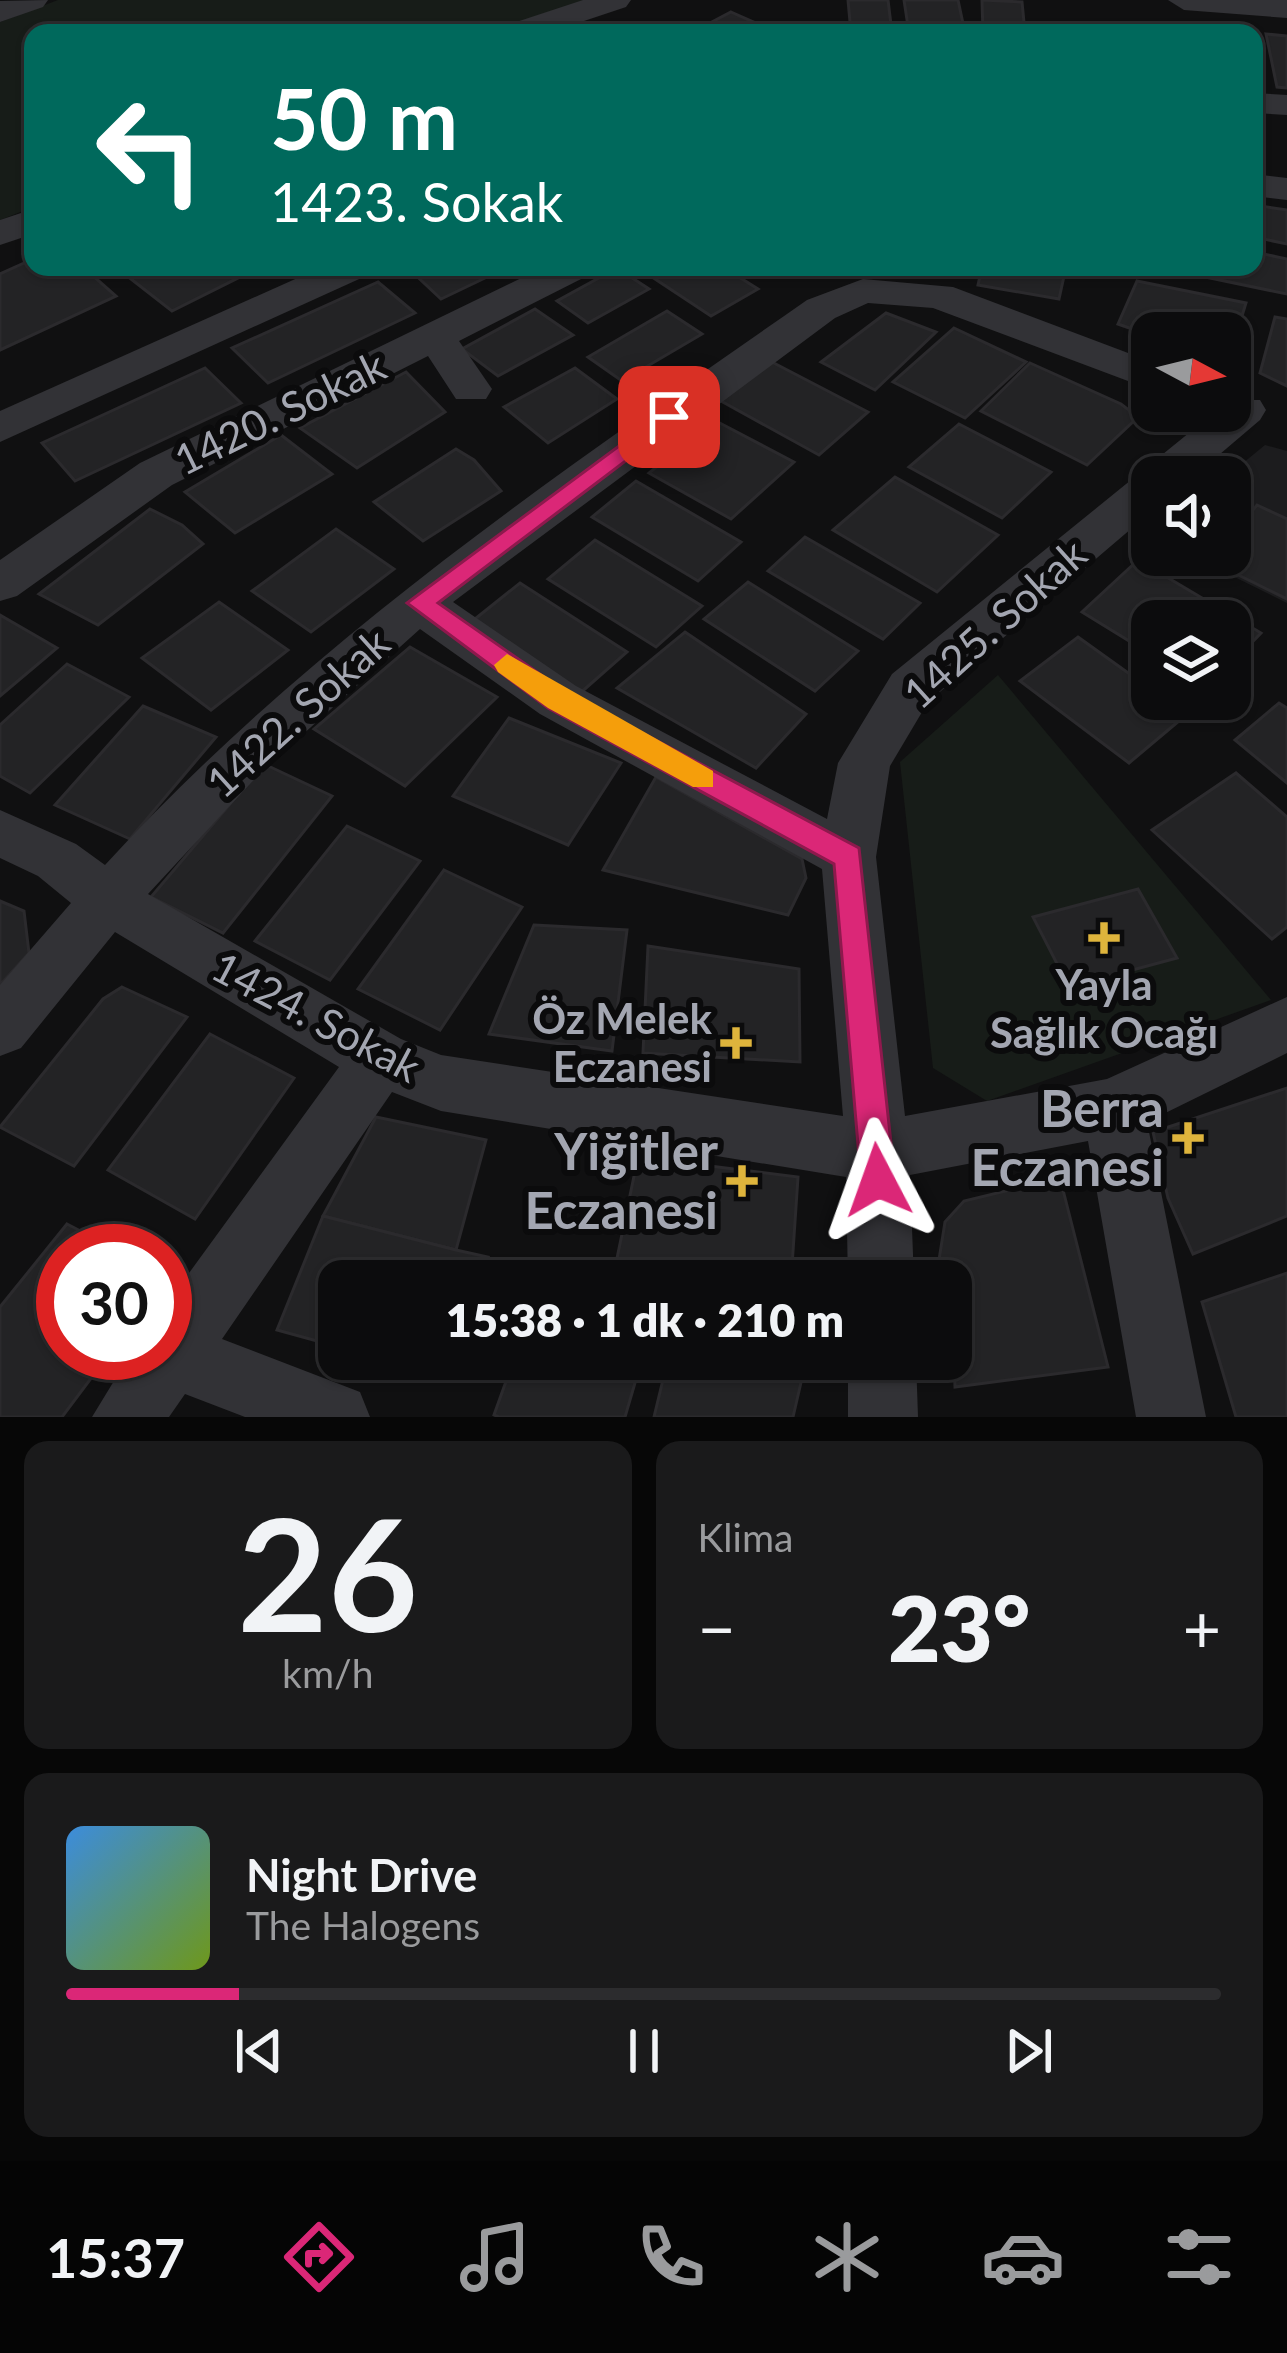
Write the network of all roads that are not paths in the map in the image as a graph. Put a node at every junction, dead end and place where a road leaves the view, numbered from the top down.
1 (32, 0) edge
2 (615, 0) edge
3 (1184, 0) edge
4 (1287, 8) edge
5 (0, 12) edge
6 (543, 24) edge
7 (334, 276) edge
8 (557, 276) edge
9 (436, 338) junction
10 (1131, 369) edge
11 (471, 388) dead end
12 (1251, 411) edge
13 (1287, 423) edge
14 (0, 428) edge
15 (1211, 432) edge
16 (1186, 456) edge
17 (1131, 504) edge
18 (0, 584) edge
19 (419, 603) junction
20 (0, 833) edge
21 (848, 857) junction
22 (106, 898) junction
23 (1287, 1024) edge
24 (0, 1029) edge
25 (380, 1058) junction
26 (1113, 1107) junction
27 (877, 1151) junction
28 (880, 1260) edge
29 (192, 1319) edge
30 (192, 1361) edge
31 (150, 1380) edge
32 (882, 1380) edge
33 (127, 1417) edge
34 (334, 1417) edge
35 (883, 1417) edge
36 (1171, 1417) edge

1 - 5 street
2 - 6 street
3 - 4 street
7 - 14 street
8 - 9 street, 1420. Sokak
9 - 11 street
9 - 18 street, 1420. Sokak
10 - 19 street, 1422. Sokak
12 - 13 street
15 - 16 street
17 - 21 street, 1425. Sokak
19 - 21 street
19 - 22 street, 1422. Sokak
20 - 22 street, 1424. Sokak
21 - 27 street, 1425. Sokak
22 - 24 street, 1422. Sokak
22 - 25 street, 1424. Sokak
23 - 26 street, 1424. Sokak
25 - 27 street, 1424. Sokak
25 - 29 street
26 - 27 street, 1424. Sokak
26 - 36 street
27 - 28 street, 1425. Sokak
30 - 34 street
31 - 33 street
32 - 35 street

